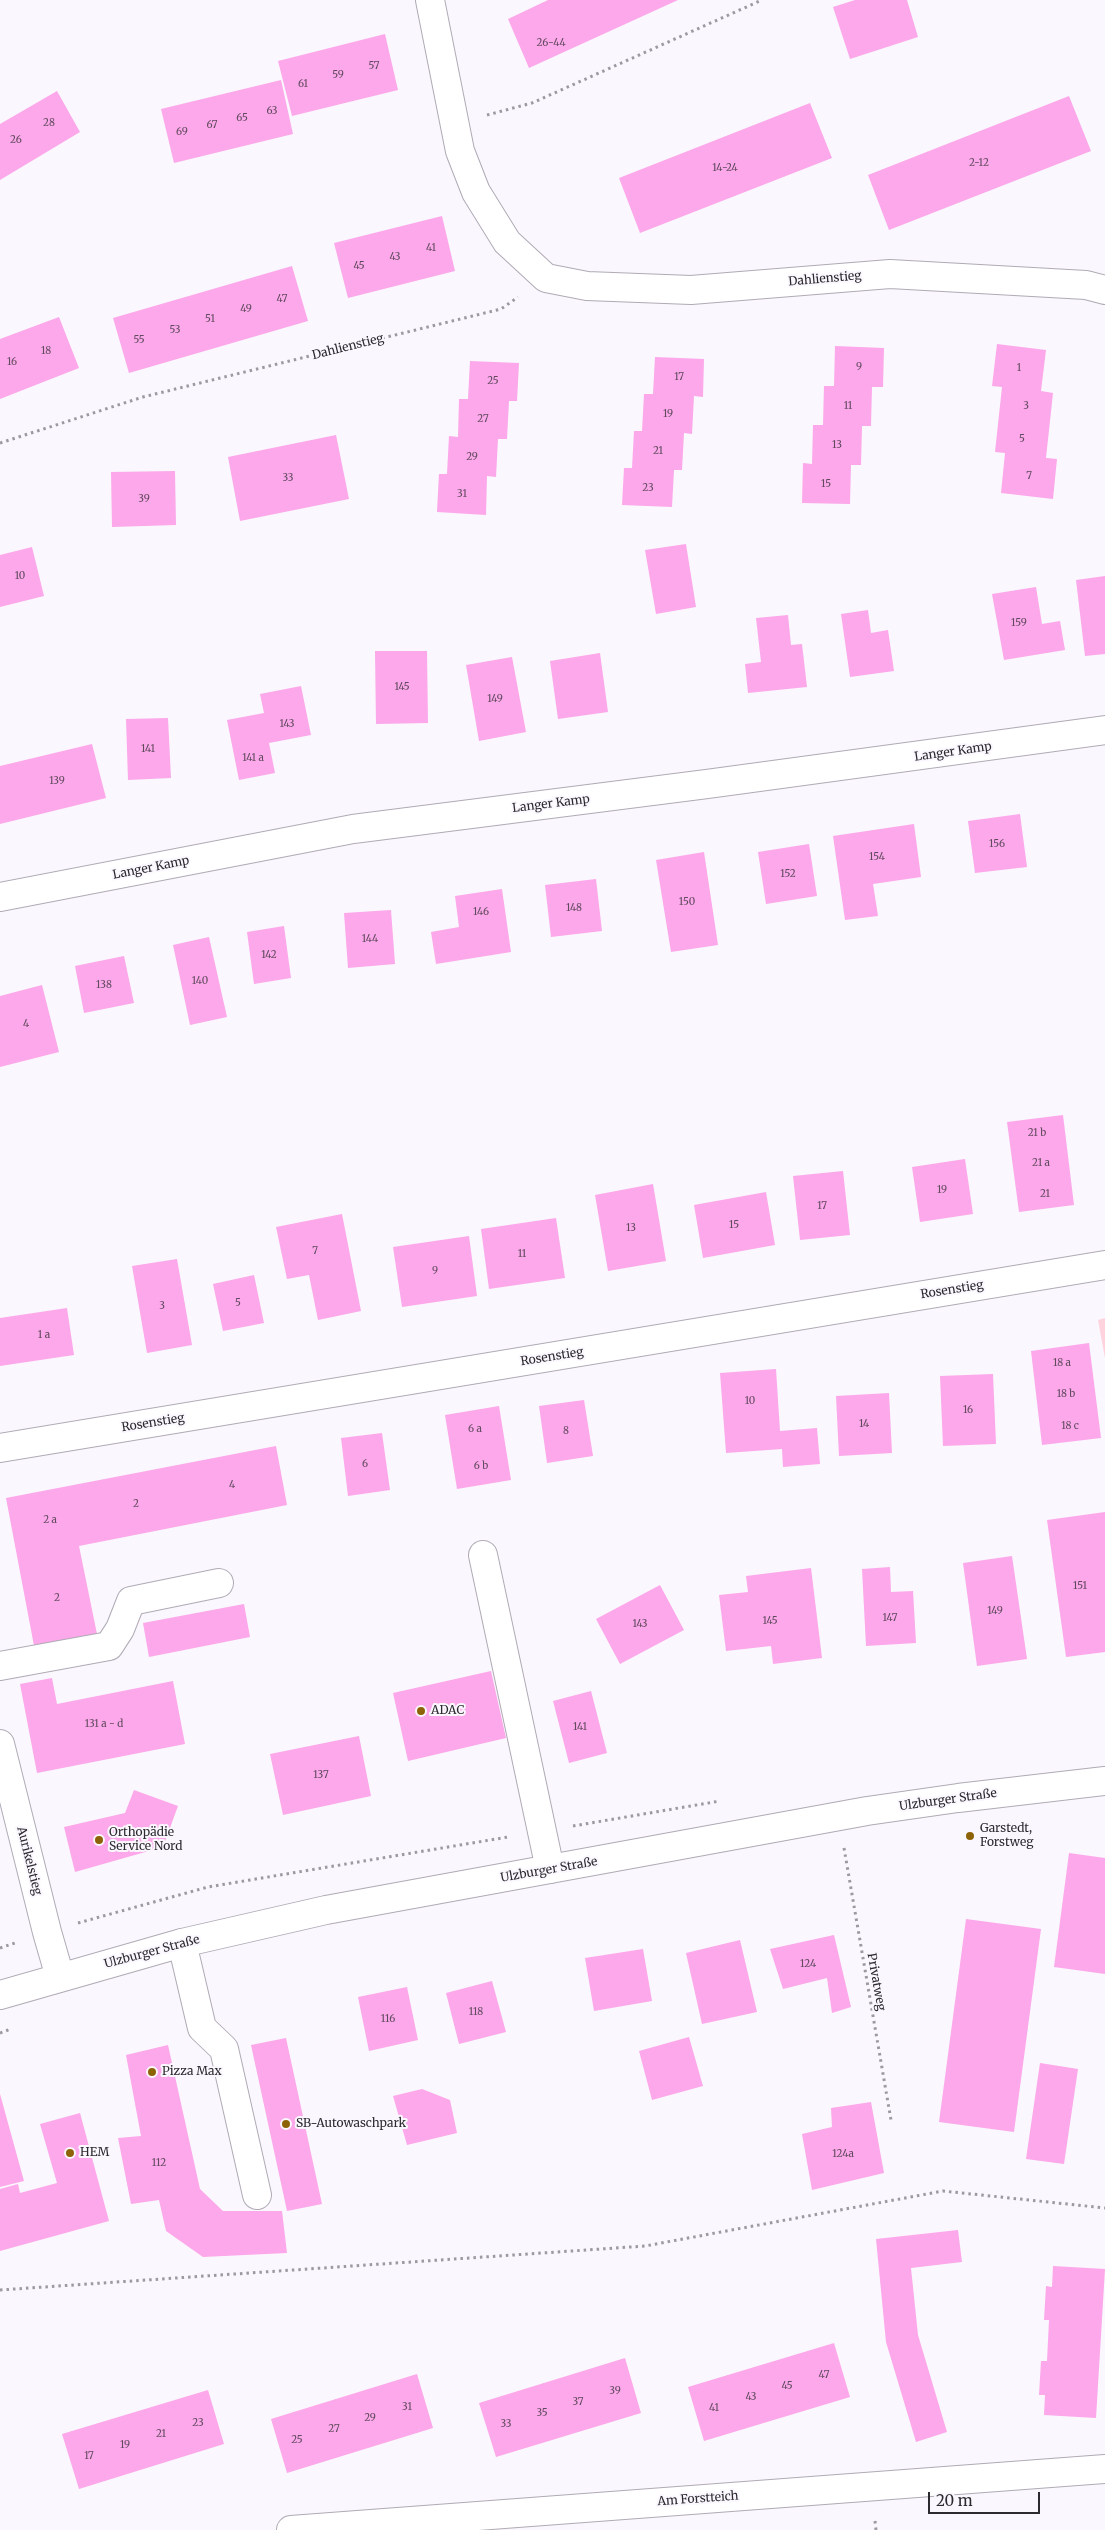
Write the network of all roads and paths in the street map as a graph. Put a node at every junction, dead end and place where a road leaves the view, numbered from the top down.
1 (430, 0) edge
2 (762, 0) edge
3 (454, 124) junction
4 (546, 278) junction
5 (1105, 290) edge
6 (0, 443) edge
7 (1105, 730) edge
8 (0, 897) edge
9 (1105, 1265) edge
10 (0, 1448) edge
11 (483, 1555) dead end
12 (219, 1583) dead end
13 (0, 1666) edge
14 (0, 1744) edge
15 (1105, 1781) edge
16 (844, 1847) dead end
17 (550, 1869) junction
18 (182, 1944) junction
19 (60, 1977) junction
20 (0, 1996) edge
21 (891, 2120) dead end
22 (257, 2195) dead end
23 (1105, 2208) edge
24 (0, 2290) edge
25 (1105, 2469) edge
26 (290, 2530) edge

1 - 3 street
2 - 3 path
3 - 4 street
4 - 5 street, Dahlienstieg
4 - 6 path, Dahlienstieg
7 - 8 street, Langer Kamp
9 - 10 street, Rosenstieg
11 - 17 street
12 - 13 street
14 - 19 street, Aurikelstieg
15 - 17 street, Ulzburger Straße
16 - 21 path, Privatweg
17 - 18 street, Ulzburger Straße
18 - 19 street, Ulzburger Straße
18 - 22 street
19 - 20 street, Ulzburger Straße
23 - 24 path
25 - 26 street, Am Forstteich

